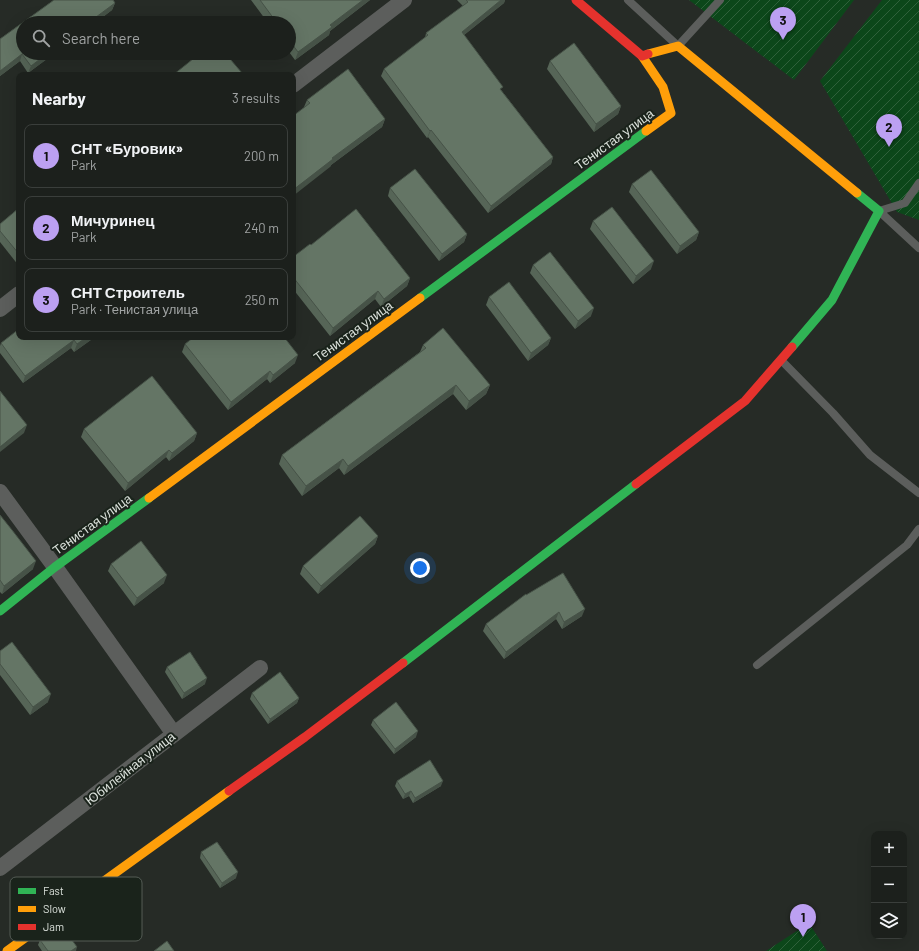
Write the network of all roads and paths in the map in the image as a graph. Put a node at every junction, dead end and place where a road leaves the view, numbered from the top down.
1 (404, 0) edge
2 (576, 0) edge
3 (628, 0) edge
4 (720, 0) edge
5 (678, 46) junction
6 (642, 56) junction
7 (296, 83) edge
8 (919, 183) edge
9 (880, 211) junction
10 (919, 248) edge
11 (16, 296) edge
12 (0, 309) edge
13 (781, 360) junction
14 (0, 492) edge
15 (919, 493) edge
16 (919, 529) edge
17 (55, 567) junction
18 (0, 611) edge
19 (757, 665) dead end
20 (260, 668) dead end
21 (174, 734) junction
22 (0, 868) edge
23 (110, 877) edge
24 (21, 941) edge
25 (7, 951) edge

1 - 7 street
2 - 6 street
3 - 5 lane
4 - 5 lane
5 - 6 street
5 - 9 street
6 - 17 street, Тенистая улица
8 - 9 lane
9 - 10 lane
9 - 13 street
11 - 12 street
13 - 15 lane
13 - 23 street
14 - 17 street
16 - 19 lane
17 - 18 street, Тенистая улица
17 - 21 street
20 - 21 street, Юбилейная улица
21 - 22 street, Юбилейная улица
24 - 25 street

